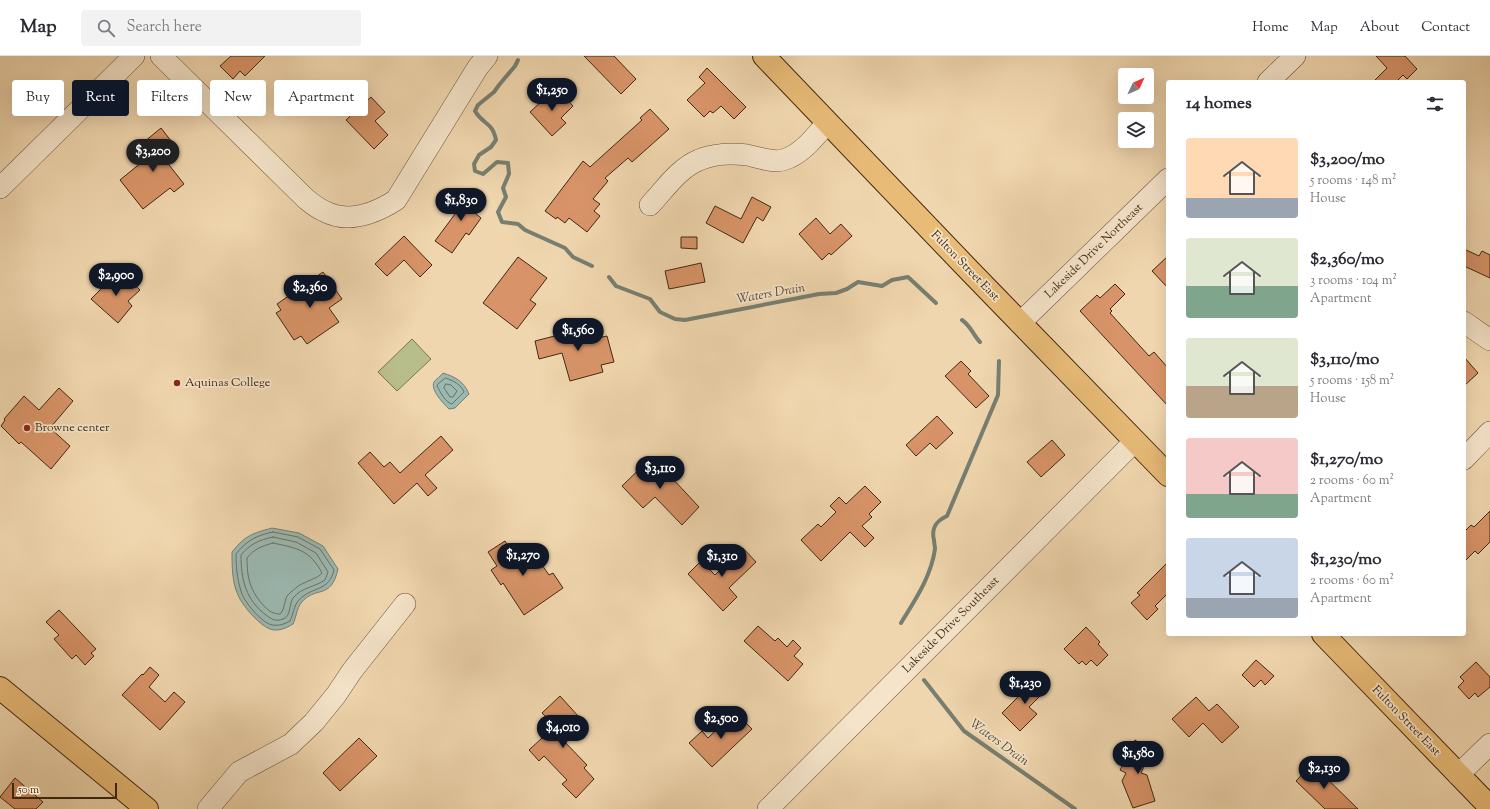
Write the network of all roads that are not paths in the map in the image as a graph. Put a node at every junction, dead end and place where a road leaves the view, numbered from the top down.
1 (134, 56) edge
2 (161, 56) edge
3 (487, 56) edge
4 (764, 56) edge
5 (1295, 56) edge
6 (1270, 80) edge
7 (827, 124) junction
8 (1166, 182) edge
9 (0, 188) edge
10 (650, 205) dead end
11 (1020, 323) junction
12 (1466, 323) edge
13 (1490, 340) edge
14 (1490, 432) edge
15 (1135, 441) junction
16 (1466, 457) edge
17 (1166, 473) edge
18 (406, 604) dead end
19 (1324, 636) edge
20 (0, 688) edge
21 (1490, 744) edge
22 (1458, 775) junction
23 (1490, 807) edge
24 (147, 809) edge
25 (208, 809) edge
26 (768, 809) edge

1 - 9 street
2 - 3 street
4 - 7 main road, Fulton Street East
5 - 6 street
7 - 10 street
7 - 11 main road, Fulton Street East
8 - 11 street, Lakeside Drive Northeast
11 - 15 main road, Fulton Street East
12 - 13 street
14 - 16 street
15 - 17 main road, Fulton Street East
15 - 26 street, Lakeside Drive Southeast
18 - 25 street
19 - 22 main road, Fulton Street East
20 - 24 main road
21 - 22 street
22 - 23 main road, Fulton Street East

